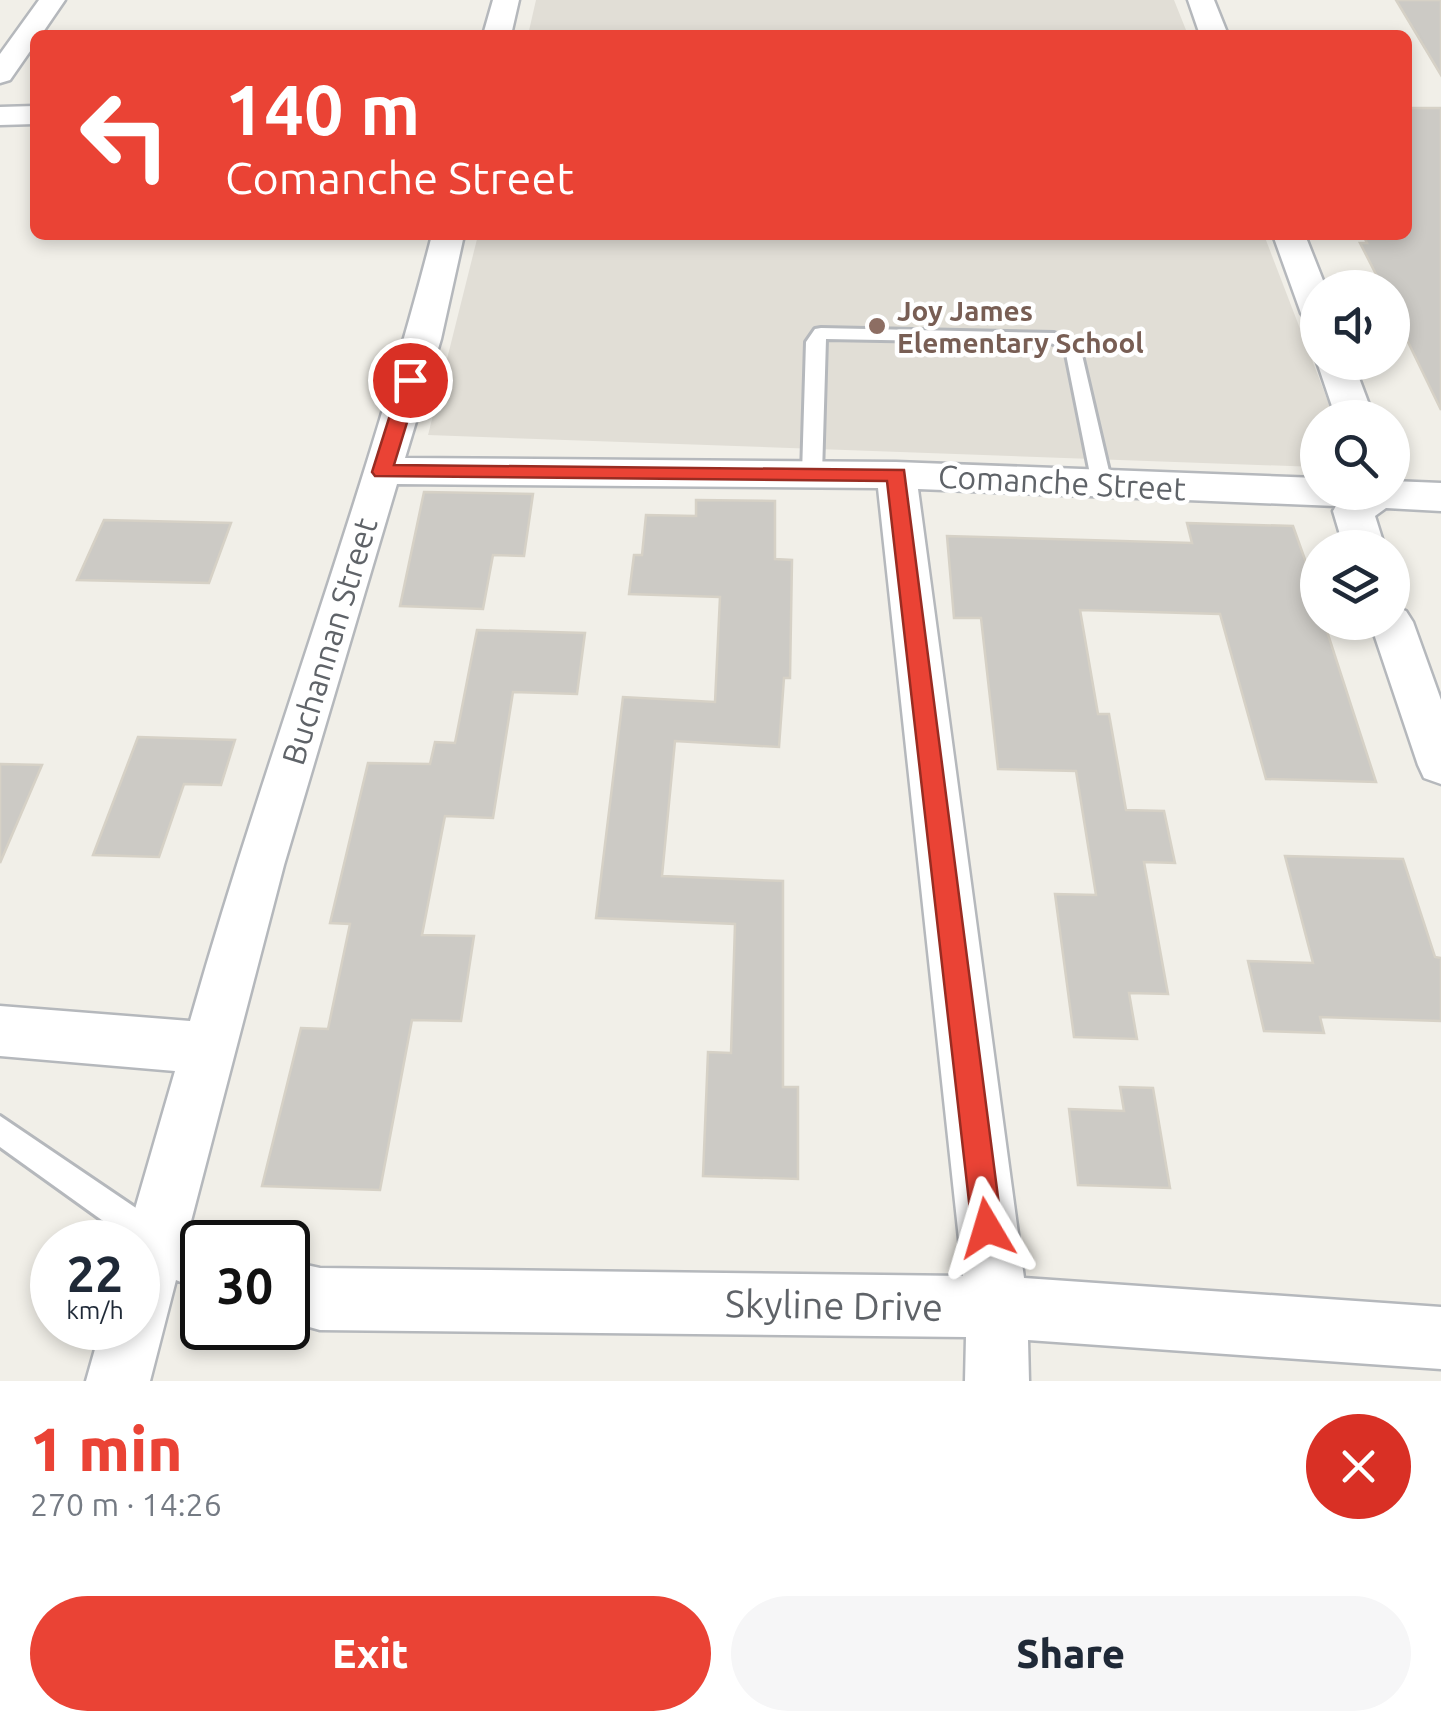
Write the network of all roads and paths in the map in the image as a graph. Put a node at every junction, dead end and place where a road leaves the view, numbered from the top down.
1 (52, 0) edge
2 (506, 0) edge
3 (1201, 0) edge
4 (31, 30) edge
5 (498, 30) edge
6 (1212, 30) edge
7 (30, 31) edge
8 (0, 74) edge
9 (30, 115) edge
10 (0, 116) edge
11 (447, 240) edge
12 (1291, 240) edge
13 (1302, 270) edge
14 (382, 472) junction
15 (812, 474) junction
16 (896, 474) junction
17 (1102, 484) junction
18 (1300, 491) edge
19 (1410, 495) edge
20 (1441, 497) edge
21 (1397, 640) edge
22 (1441, 765) edge
23 (0, 1032) edge
24 (209, 1048) junction
25 (0, 1130) edge
26 (184, 1220) edge
27 (180, 1250) edge
28 (160, 1278) edge
29 (310, 1296) edge
30 (997, 1308) junction
31 (1441, 1338) edge
32 (126, 1350) edge
33 (118, 1381) edge
34 (997, 1381) edge

1 - 4 street
2 - 5 street
3 - 6 street
7 - 8 street
9 - 10 street
11 - 14 street, Buchannan Street
12 - 13 street
14 - 15 street, Comanche Street
14 - 24 street, Buchannan Street
15 - 16 street, Comanche Street
15 - 17 lane
16 - 17 street, Comanche Street
16 - 30 street
17 - 18 street, Comanche Street
19 - 20 street, Comanche Street
21 - 22 street
23 - 24 street
24 - 26 street, Buchannan Street
25 - 27 lane
27 - 28 street, Buchannan Street
29 - 30 street, Skyline Drive
30 - 31 street, Skyline Drive
30 - 34 street
32 - 33 street

